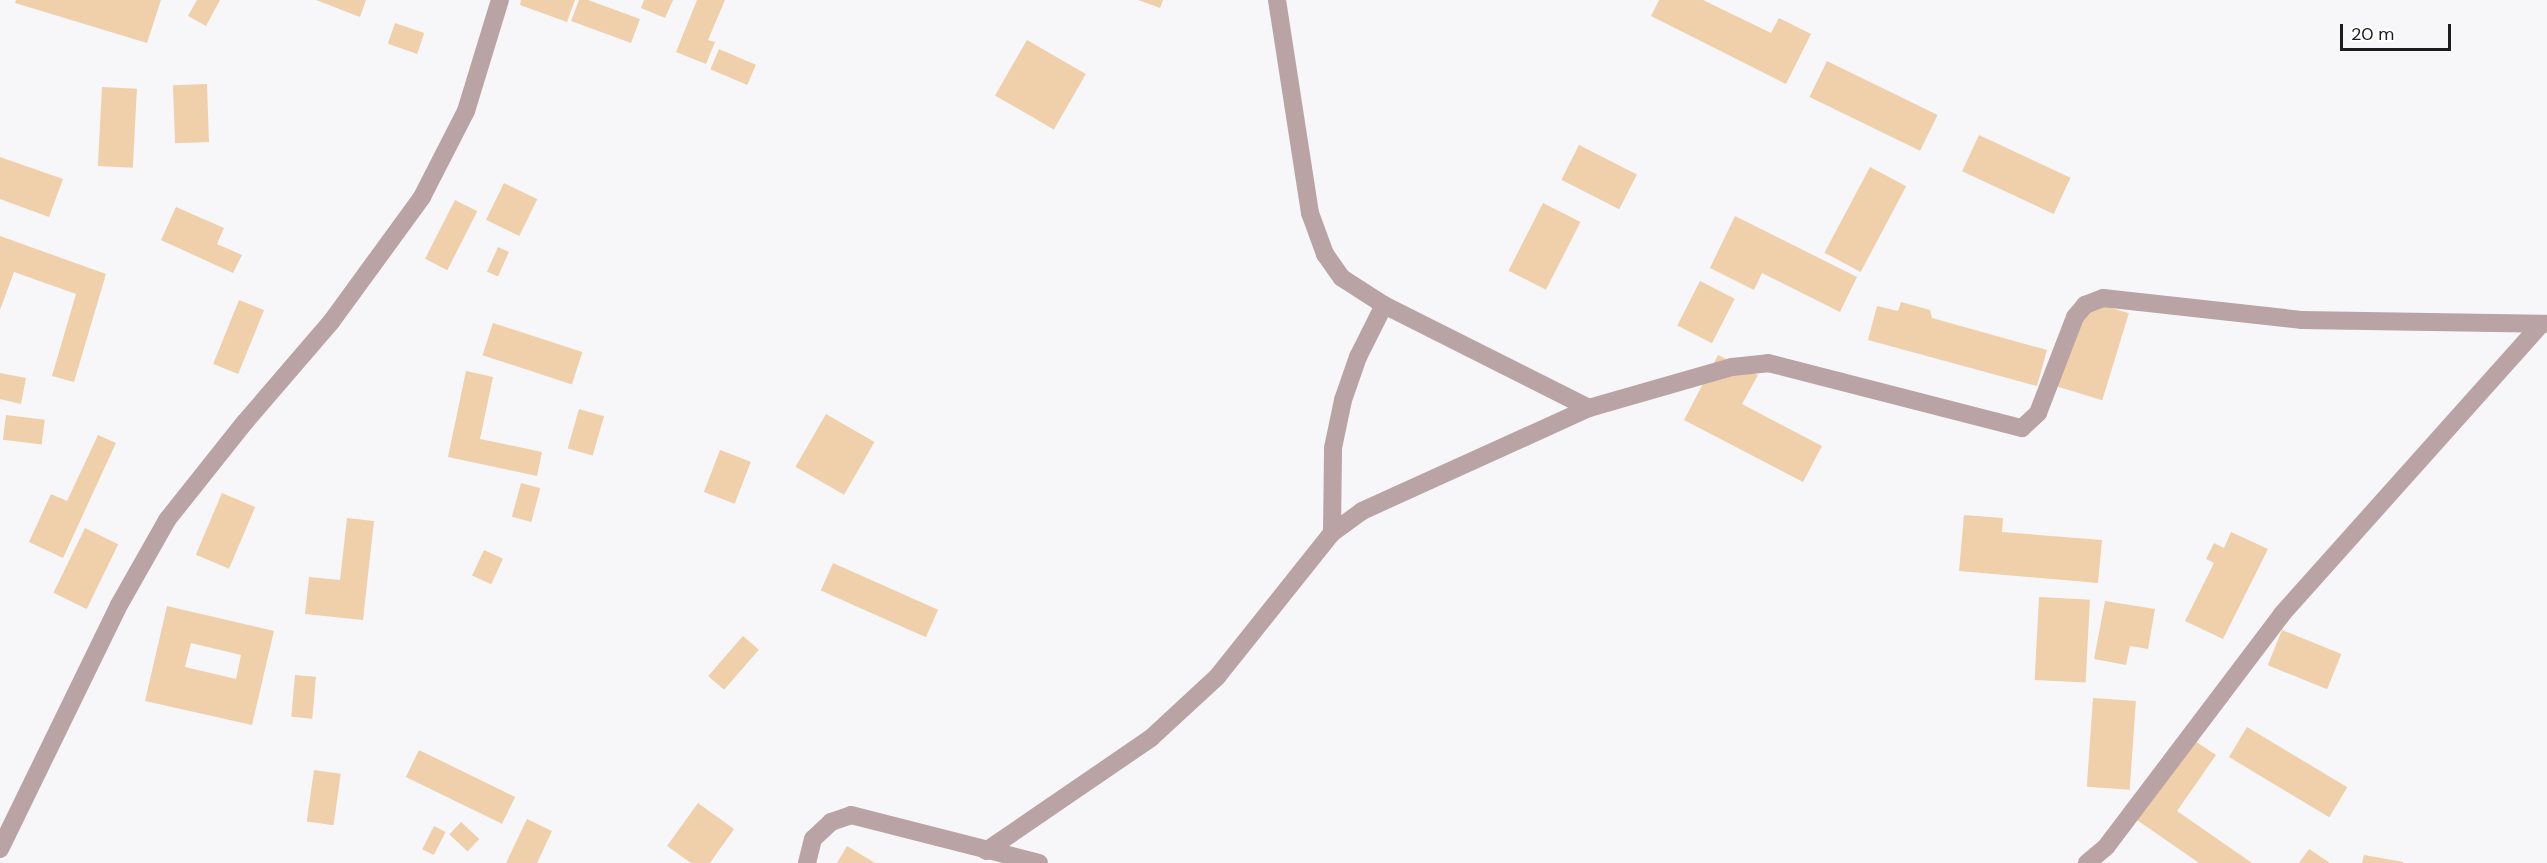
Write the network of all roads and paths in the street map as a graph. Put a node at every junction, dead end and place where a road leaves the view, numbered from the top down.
1 (500, 0) edge
2 (1277, 0) edge
3 (1384, 305) junction
4 (2544, 325) edge
5 (1589, 408) junction
6 (1332, 533) junction
7 (0, 849) edge
8 (986, 850) junction
9 (807, 863) edge
10 (1039, 863) edge
11 (2087, 863) edge

1 - 7 street
2 - 3 street
3 - 5 street
3 - 6 street
4 - 5 street
4 - 11 street
5 - 6 street
6 - 8 street
8 - 9 street
8 - 10 street

